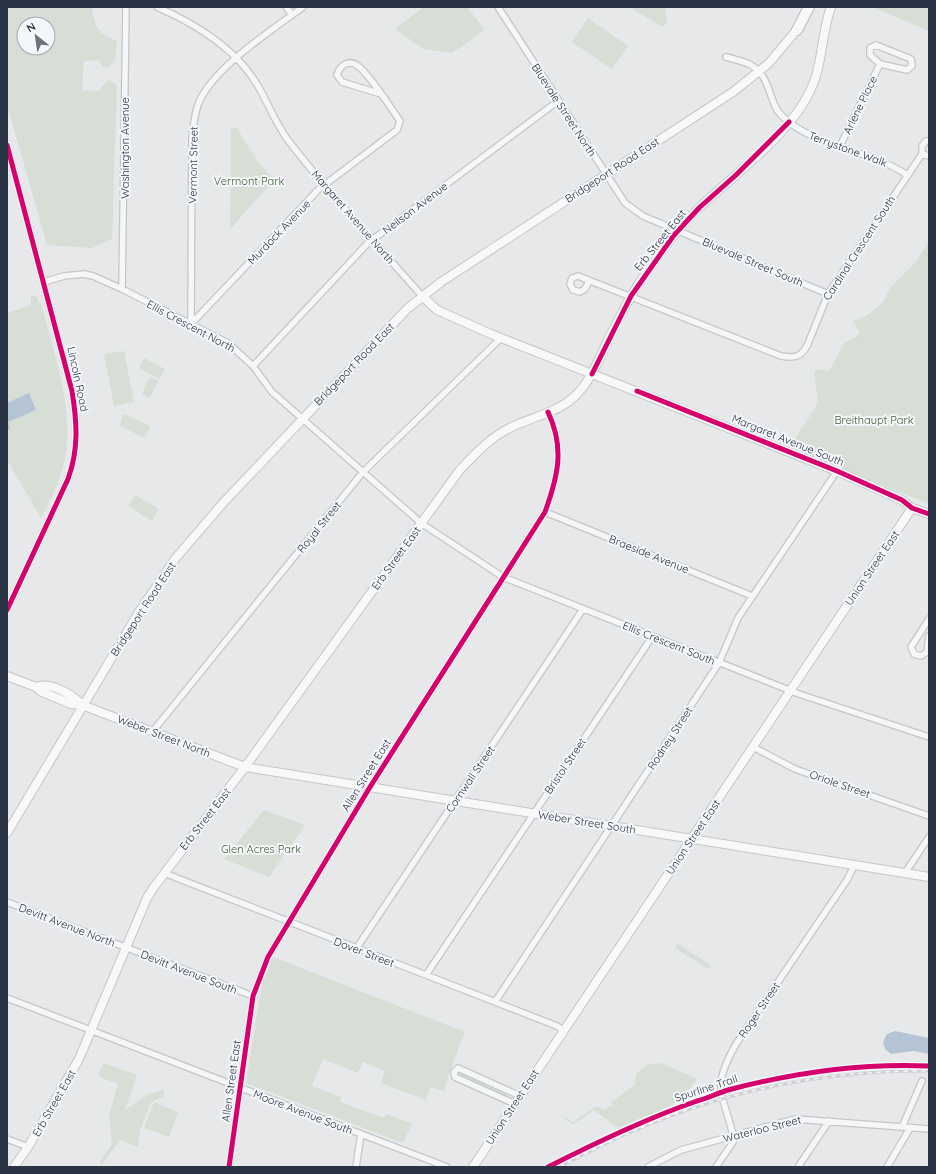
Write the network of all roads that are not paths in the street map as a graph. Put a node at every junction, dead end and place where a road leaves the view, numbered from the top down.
1 (126, 7) edge
2 (156, 7) edge
3 (286, 7) edge
4 (303, 7) edge
5 (498, 7) edge
6 (809, 7) edge
7 (814, 7) edge
8 (831, 7) edge
9 (292, 15) junction
10 (797, 30) junction
11 (726, 56) dead end
12 (236, 59) junction
13 (880, 64) junction
14 (759, 73) junction
15 (381, 94) junction
16 (558, 101) junction
17 (789, 122) junction
18 (929, 141) edge
19 (7, 145) edge
20 (840, 146) junction
21 (922, 154) junction
22 (929, 156) edge
23 (606, 174) junction
24 (907, 175) junction
25 (326, 184) junction
26 (677, 230) junction
27 (372, 239) junction
28 (589, 281) dead end
29 (44, 282) junction
30 (122, 289) junction
31 (828, 294) junction
32 (422, 296) junction
33 (631, 296) junction
34 (191, 324) junction
35 (501, 338) junction
36 (253, 366) junction
37 (592, 374) junction
38 (548, 412) junction
39 (302, 418) junction
40 (837, 471) junction
41 (363, 472) junction
42 (912, 508) junction
43 (545, 512) junction
44 (929, 514) edge
45 (421, 523) junction
46 (503, 577) junction
47 (752, 596) junction
48 (582, 609) junction
49 (7, 610) edge
50 (929, 620) edge
51 (929, 635) edge
52 (652, 637) junction
53 (719, 664) junction
54 (7, 676) edge
55 (789, 690) junction
56 (82, 705) junction
57 (153, 731) junction
58 (929, 737) edge
59 (753, 747) junction
60 (245, 767) junction
61 (370, 788) junction
62 (455, 802) junction
63 (533, 814) junction
64 (929, 816) edge
65 (612, 826) junction
66 (7, 833) edge
67 (929, 837) edge
68 (692, 838) junction
69 (854, 864) junction
70 (164, 873) junction
71 (905, 873) junction
72 (929, 877) edge
73 (7, 902) edge
74 (288, 922) junction
75 (126, 948) junction
76 (356, 949) junction
77 (426, 976) junction
78 (253, 996) junction
79 (7, 998) edge
80 (495, 1002) junction
81 (92, 1030) junction
82 (564, 1030) junction
83 (922, 1081) dead end
84 (240, 1088) junction
85 (520, 1096) junction
86 (515, 1104) junction
87 (829, 1121) junction
88 (902, 1127) junction
89 (910, 1128) junction
90 (929, 1129) edge
91 (361, 1134) junction
92 (733, 1135) junction
93 (7, 1139) edge
94 (28, 1147) junction
95 (14, 1167) edge
96 (229, 1167) edge
97 (356, 1167) edge
98 (447, 1167) edge
99 (473, 1167) edge
100 (648, 1167) edge
101 (716, 1167) edge
102 (798, 1167) edge
103 (887, 1167) edge

1 - 30 street, Washington Avenue
2 - 12 street, Margaret Avenue North
3 - 9 street
4 - 9 street, Vermont Street
5 - 16 street, Bluevale Street North
6 - 10 highway
7 - 10 main road, Bridgeport Road East
8 - 17 main road, Erb Street East
9 - 12 street, Vermont Street
10 - 14 main road, Bridgeport Road East
11 - 14 street
12 - 25 street, Margaret Avenue North
12 - 34 street, Vermont Street
13 - 13 street, Arlene Place
13 - 20 street, Arlene Place
14 - 17 street, Terrystone Walk
14 - 23 main road, Bridgeport Road East
15 - 15 street, Murdock Avenue
15 - 25 street, Murdock Avenue
16 - 23 street, Bluevale Street North
16 - 27 street, Neilson Avenue
17 - 20 street, Terrystone Walk
17 - 26 main road, Erb Street East
18 - 21 street, Cardinal Crescent South
19 - 29 street, Lincoln Road
20 - 24 street, Terrystone Walk
21 - 22 street
21 - 24 street, Cardinal Crescent South
23 - 26 street, Bluevale Street North
23 - 32 main road, Bridgeport Road East
24 - 31 street, Cardinal Crescent South
25 - 27 street, Margaret Avenue North
25 - 34 street, Murdock Avenue
26 - 31 street, Bluevale Street South
26 - 33 main road, Erb Street East
27 - 32 street, Margaret Avenue North
27 - 36 street, Neilson Avenue
28 - 33 street
29 - 30 street, Ellis Crescent North
29 - 49 street, Lincoln Road
30 - 34 street, Ellis Crescent North
31 - 33 street, Cardinal Crescent South
32 - 35 main road, Margaret Avenue North
32 - 39 main road, Bridgeport Road East
33 - 37 main road, Erb Street East
34 - 36 street, Ellis Crescent North
35 - 37 main road, Margaret Avenue North
35 - 41 street, Royal Street
36 - 39 street, Ellis Crescent North
37 - 38 main road, Erb Street East
37 - 40 main road, Margaret Avenue South
38 - 43 street, Allen Street East
38 - 45 main road, Erb Street East
39 - 41 street, Ellis Crescent North
39 - 56 main road, Bridgeport Road East
40 - 42 main road, Margaret Avenue South
40 - 47 street, Rodney Street
41 - 45 street, Ellis Crescent North
41 - 57 street, Royal Street
42 - 44 main road, Margaret Avenue South
42 - 55 main road, Union Street East
43 - 46 street, Allen Street East
43 - 47 street, Braeside Avenue
45 - 46 street, Ellis Crescent South
45 - 60 main road, Erb Street East
46 - 48 street, Ellis Crescent South
46 - 61 street, Allen Street East
47 - 53 street, Rodney Street
48 - 52 street, Ellis Crescent South
48 - 62 street, Cornwall Street
50 - 51 street
50 - 51 street
52 - 53 street, Ellis Crescent South
52 - 63 street, Bristol Street
53 - 55 street, Ellis Crescent South
53 - 65 street, Rodney Street
54 - 56 main road, Weber Street North
55 - 58 street, Ellis Crescent South
55 - 59 main road, Union Street East
56 - 57 main road, Weber Street North
56 - 66 main road, Bridgeport Road East
57 - 60 main road, Weber Street North
59 - 64 street, Oriole Street
59 - 68 main road, Union Street East
60 - 61 main road, Weber Street South
60 - 70 main road, Erb Street East
61 - 62 main road, Weber Street South
61 - 74 street, Allen Street East
62 - 63 main road, Weber Street South
62 - 76 street, Cornwall Street
63 - 65 main road, Weber Street South
63 - 77 street, Bristol Street
65 - 68 main road, Weber Street South
65 - 80 street, Rodney Street
67 - 71 street
68 - 69 main road, Weber Street South
68 - 82 main road, Union Street East
69 - 71 main road, Weber Street South
69 - 92 street, Roger Street
70 - 74 street, Dover Street
70 - 75 main road, Erb Street East
71 - 72 main road, Weber Street South
73 - 75 street, Devitt Avenue North
74 - 76 street, Dover Street
74 - 78 street, Allen Street East
75 - 78 street, Devitt Avenue South
75 - 81 main road, Erb Street East
76 - 77 street, Dover Street
77 - 80 street, Dover Street
78 - 84 street, Allen Street East
79 - 81 street, Moore Avenue South
80 - 82 street, Dover Street
81 - 84 street, Moore Avenue South
81 - 94 main road, Erb Street East
82 - 85 main road, Union Street East
83 - 88 street
84 - 91 street, Moore Avenue South
84 - 96 street, Allen Street East
85 - 86 main road, Union Street East
85 - 86 street
86 - 99 main road, Union Street East
87 - 88 street, Waterloo Street
87 - 92 street, Waterloo Street
87 - 102 street
88 - 89 street, Waterloo Street
89 - 90 street, Waterloo Street
89 - 103 street
91 - 97 street
91 - 98 street, Moore Avenue South
92 - 100 street, Waterloo Street
92 - 101 street
93 - 94 street
94 - 95 main road, Erb Street East

